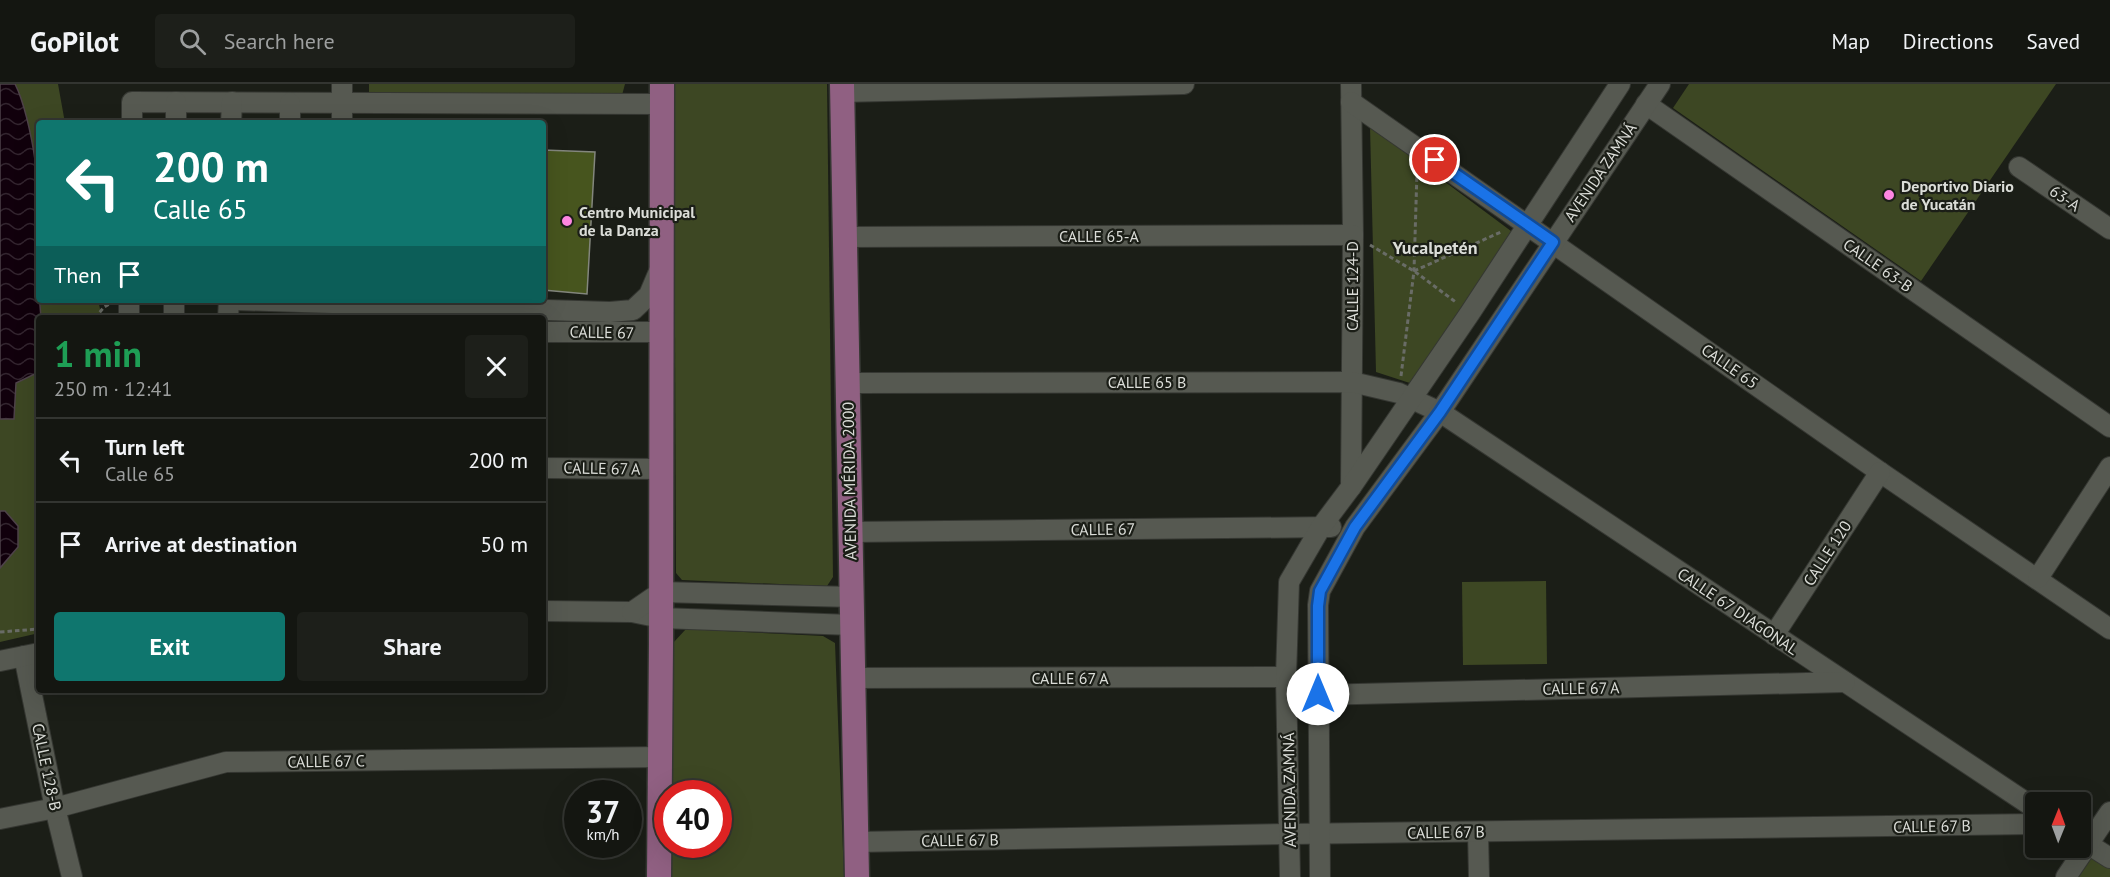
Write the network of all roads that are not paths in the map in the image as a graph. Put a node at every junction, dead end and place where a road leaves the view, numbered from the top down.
1 (1184, 84) edge
2 (1660, 84) edge
3 (1618, 85) edge
4 (842, 88) edge
5 (342, 93) edge
6 (1351, 93) edge
7 (662, 94) edge
8 (176, 102) junction
9 (231, 102) junction
10 (290, 103) junction
11 (1646, 104) junction
12 (132, 120) edge
13 (176, 120) edge
14 (231, 120) edge
15 (290, 120) edge
16 (342, 120) edge
17 (2019, 167) dead end
18 (1526, 223) junction
19 (2110, 229) edge
20 (1353, 235) junction
21 (845, 237) junction
22 (1553, 242) junction
23 (662, 266) junction
24 (306, 303) edge
25 (414, 303) edge
26 (341, 307) edge
27 (461, 308) edge
28 (546, 332) edge
29 (662, 332) junction
30 (1352, 381) junction
31 (848, 383) junction
32 (1404, 396) junction
33 (1440, 412) junction
34 (2110, 427) edge
35 (2110, 467) edge
36 (546, 468) edge
37 (661, 469) junction
38 (1880, 472) junction
39 (1351, 487) junction
40 (1321, 527) junction
41 (1355, 527) junction
42 (850, 532) junction
43 (2038, 578) junction
44 (661, 592) junction
45 (852, 597) junction
46 (546, 611) edge
47 (633, 612) junction
48 (661, 618) junction
49 (852, 625) junction
50 (2110, 629) edge
51 (1774, 635) junction
52 (32, 655) edge
53 (0, 662) edge
54 (1286, 677) junction
55 (853, 678) junction
56 (36, 682) edge
57 (1845, 682) junction
58 (38, 693) edge
59 (1318, 694) junction
60 (660, 757) junction
61 (2025, 802) edge
62 (55, 808) junction
63 (2110, 812) edge
64 (0, 819) edge
65 (2025, 824) edge
66 (1478, 832) junction
67 (2091, 833) edge
68 (1290, 834) junction
69 (1320, 834) junction
70 (856, 842) junction
71 (2091, 846) edge
72 (2076, 858) edge
73 (2110, 858) edge
74 (72, 877) edge
75 (658, 877) edge
76 (857, 877) edge
77 (1290, 877) edge
78 (1320, 877) edge
79 (1479, 877) edge
80 (2066, 877) edge

1 - 4 street
2 - 11 street, AVENIDA ZAMNÁ
3 - 18 street, AVENIDA ZAMNÁ
4 - 21 main road, AVENIDA MÉRIDA 2000
5 - 7 street
5 - 10 street
5 - 16 street
6 - 18 street, CALLE 65
6 - 20 street, CALLE 124-D
7 - 23 main road
8 - 9 street
8 - 12 street
8 - 13 street
9 - 10 street
9 - 14 street
10 - 15 street
11 - 22 street, AVENIDA ZAMNÁ
11 - 34 street, CALLE 63-B
17 - 19 street, 63-A
18 - 22 street, CALLE 65
18 - 32 street, AVENIDA ZAMNÁ
20 - 21 street, CALLE 65-A
20 - 30 street, CALLE 124-D
21 - 31 main road, AVENIDA MÉRIDA 2000
22 - 33 street, AVENIDA ZAMNÁ
22 - 38 street, CALLE 65
23 - 27 street
23 - 29 main road
24 - 26 street
25 - 26 street
25 - 27 street
28 - 29 street, CALLE 67
29 - 37 main road
30 - 31 street, CALLE 65 B
30 - 32 street, CALLE 65 B
30 - 39 street, CALLE 124-D
31 - 42 main road, AVENIDA MÉRIDA 2000
32 - 33 street, CALLE 65 B
32 - 39 street, AVENIDA ZAMNÁ
33 - 41 street, AVENIDA ZAMNÁ
33 - 51 street, CALLE 67 DIAGONAL
35 - 43 street
36 - 37 street, CALLE 67 A
37 - 44 main road
38 - 43 street, CALLE 65
38 - 51 street, CALLE 120
39 - 40 street, AVENIDA ZAMNÁ
40 - 41 street, CALLE 67
40 - 42 street, CALLE 67
40 - 54 street, AVENIDA ZAMNÁ
41 - 59 street, AVENIDA ZAMNÁ
42 - 45 main road, AVENIDA MÉRIDA 2000
43 - 50 street, CALLE 65
44 - 45 street
44 - 47 street
44 - 48 main road
45 - 49 main road, AVENIDA MÉRIDA 2000
46 - 47 street
47 - 48 street
48 - 49 street
48 - 60 main road
49 - 55 main road, AVENIDA MÉRIDA 2000
51 - 57 street, CALLE 67 DIAGONAL
52 - 53 street
52 - 56 street, CALLE 128-B
54 - 55 street, CALLE 67 A
54 - 68 street, AVENIDA ZAMNÁ
55 - 70 main road, AVENIDA MÉRIDA 2000
57 - 59 street, CALLE 67 A
57 - 61 street, CALLE 67 DIAGONAL
58 - 62 street, CALLE 128-B
59 - 69 street, AVENIDA ZAMNÁ
60 - 62 street, CALLE 67 C
60 - 75 main road
62 - 64 street, CALLE 67 C
62 - 74 street, CALLE 128-B
63 - 67 street
65 - 66 street, CALLE 67 B
66 - 69 street, CALLE 67 B
66 - 79 street
68 - 69 street, CALLE 67 B
68 - 70 street, CALLE 67 B
68 - 77 street, AVENIDA ZAMNÁ
69 - 78 street, AVENIDA ZAMNÁ
70 - 76 main road, AVENIDA MÉRIDA 2000
71 - 73 street
72 - 80 street

